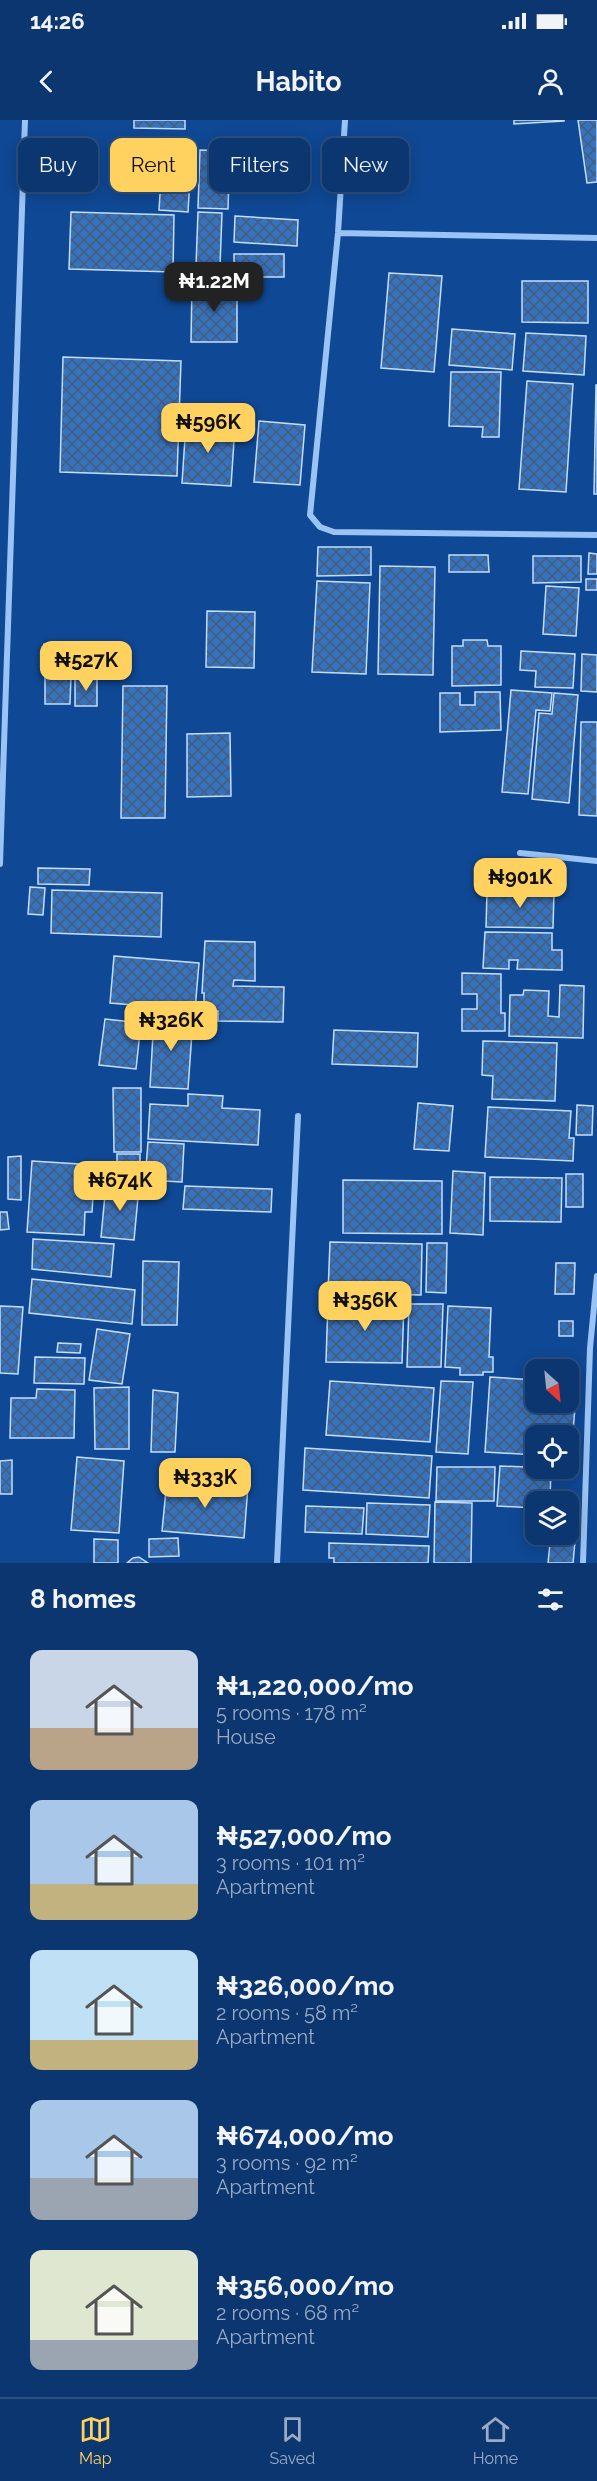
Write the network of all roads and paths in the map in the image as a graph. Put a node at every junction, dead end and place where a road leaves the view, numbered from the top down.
1 (25, 120) edge
2 (345, 120) edge
3 (338, 233) junction
4 (597, 238) edge
5 (597, 535) edge
6 (520, 853) dead end
7 (597, 861) edge
8 (0, 864) edge
9 (298, 1116) dead end
10 (597, 1276) edge
11 (277, 1563) edge
12 (584, 1563) edge

1 - 8 street
2 - 3 street
3 - 4 street
3 - 5 street
6 - 7 street
9 - 11 street
10 - 12 street

